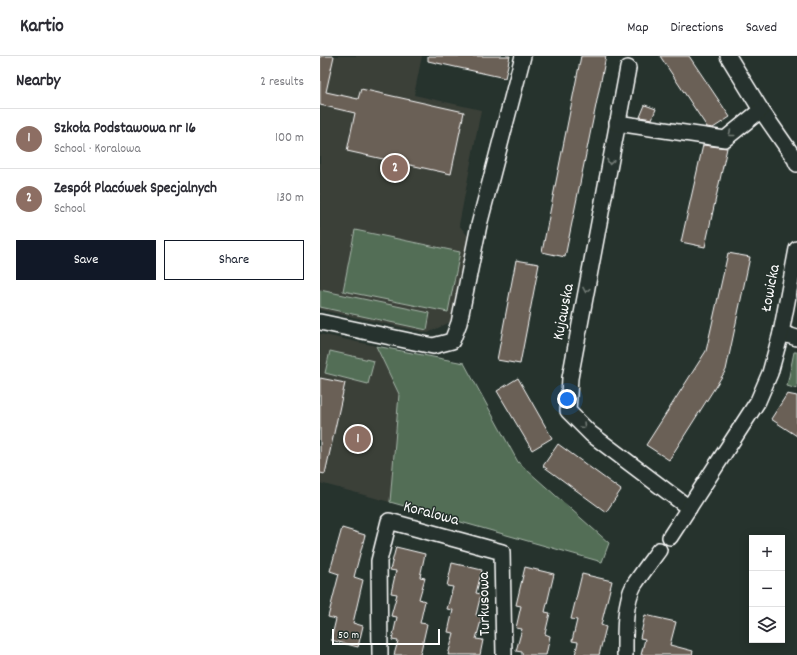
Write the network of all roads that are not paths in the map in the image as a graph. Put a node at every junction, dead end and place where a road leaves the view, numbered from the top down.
1 (523, 56) edge
2 (728, 56) edge
3 (628, 68) dead end
4 (761, 110) junction
5 (617, 123) junction
6 (797, 164) edge
7 (797, 249) edge
8 (320, 322) edge
9 (781, 333) junction
10 (797, 338) edge
11 (689, 508) junction
12 (670, 537) dead end
13 (659, 550) dead end
14 (502, 552) joint
15 (380, 655) edge
16 (504, 655) edge
17 (625, 655) edge

1 - 8 street
2 - 4 street
3 - 5 street, Kujawska
4 -> 5 street
4 - 6 street
5 -> 11 street, Kujawska
7 - 9 street, Łowicka
9 - 10 street
9 - 11 street, Łowicka
11 - 12 street, Łowicka
13 - 17 street
14 - 15 street, Koralowa
14 - 16 street, Turkusowa

